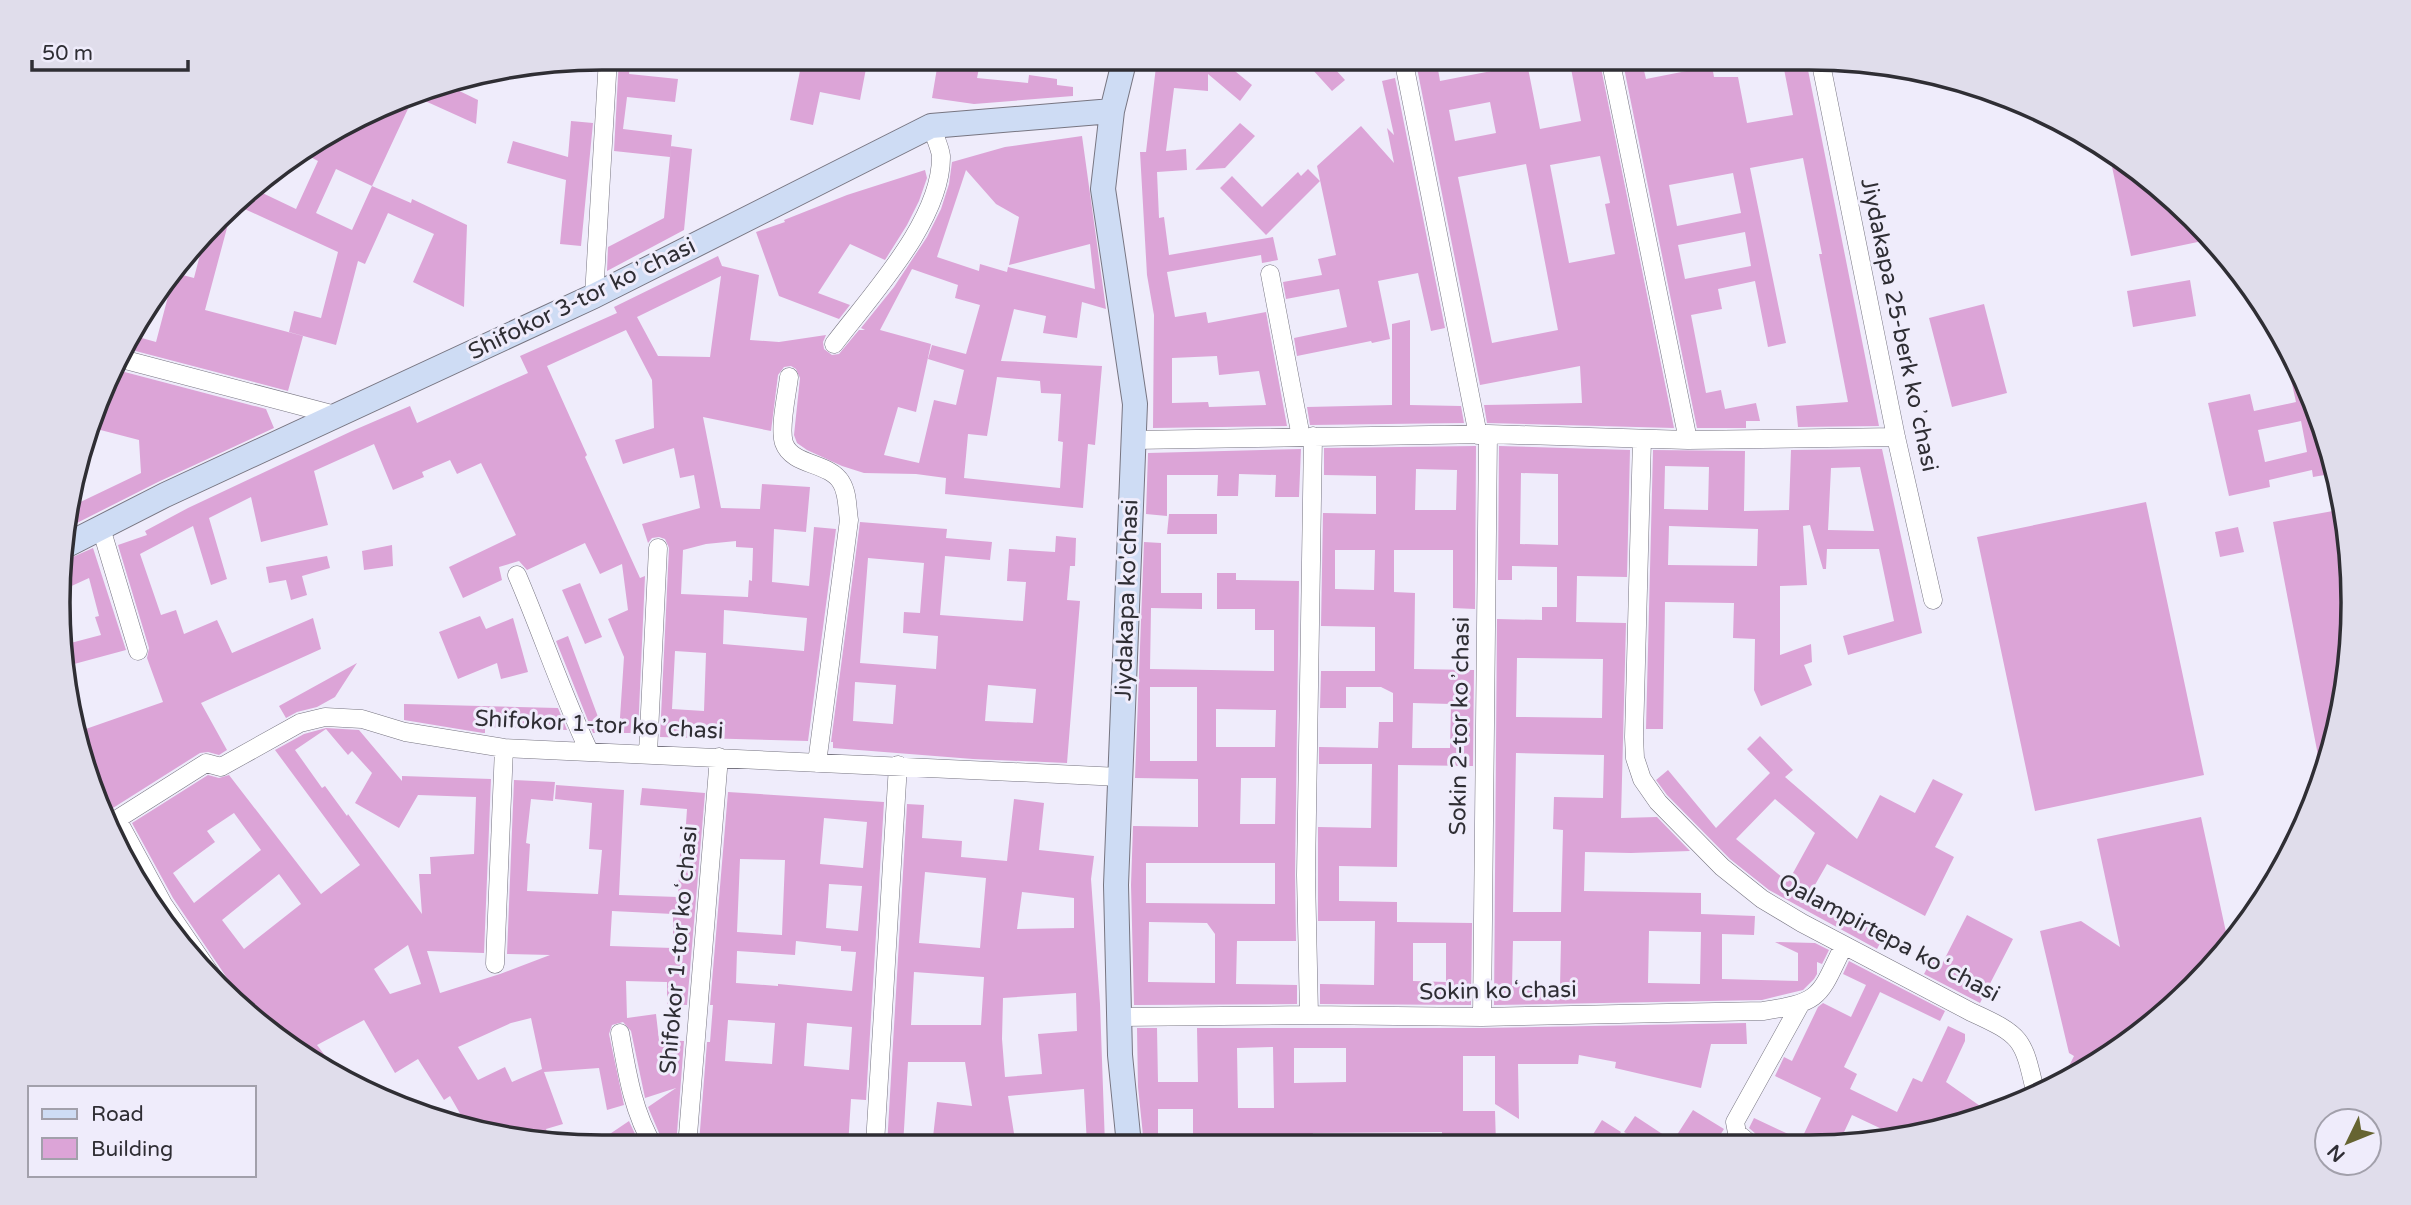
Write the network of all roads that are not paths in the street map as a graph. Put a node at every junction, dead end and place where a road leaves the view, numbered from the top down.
1 (607, 70) edge
2 (1122, 70) edge
3 (1406, 70) edge
4 (1612, 70) edge
5 (1822, 70) edge
6 (1112, 111) junction
7 (931, 126) junction
8 (1270, 274) dead end
9 (594, 296) junction
10 (834, 344) dead end
11 (128, 361) edge
12 (789, 377) dead end
13 (339, 416) junction
14 (1483, 434) junction
15 (1307, 436) junction
16 (1896, 437) junction
17 (1642, 439) junction
18 (1134, 440) junction
19 (1688, 440) junction
20 (101, 528) junction
21 (74, 541) edge
22 (658, 548) dead end
23 (517, 575) dead end
24 (1933, 600) dead end
25 (138, 650) dead end
26 (504, 748) junction
27 (589, 751) junction
28 (648, 753) junction
29 (719, 757) junction
30 (817, 762) junction
31 (898, 765) junction
32 (1120, 777) junction
33 (117, 820) edge
34 (137, 862) edge
35 (150, 884) edge
36 (1844, 945) junction
37 (495, 964) dead end
38 (1800, 1005) junction
39 (1309, 1015) junction
40 (1119, 1017) junction
41 (1482, 1017) junction
42 (620, 1033) dead end
43 (2034, 1085) edge
44 (648, 1135) edge
45 (688, 1135) edge
46 (876, 1135) edge
47 (1128, 1135) edge
48 (1739, 1135) edge

1 - 9 street
2 - 6 street, Jiydakapa ko'chasi
3 - 14 street, Sokin 2-tor koʼchasi
4 - 19 street
5 - 16 street, Jiydakapa 25-berk koʼchasi
6 - 7 street, Shifokor 3-tor koʼchasi
6 - 18 street, Jiydakapa ko'chasi
7 - 9 street, Shifokor 3-tor koʼchasi
7 - 10 street
8 - 15 street
9 - 13 street, Shifokor 3-tor koʼchasi
11 - 13 street
12 - 30 street
13 - 20 street, Shifokor 3-tor koʼchasi
14 - 15 street
14 - 17 street
14 - 41 street, Sokin 2-tor koʼchasi
15 - 18 street
15 - 39 street
16 - 19 street
16 - 24 street, Jiydakapa 25-berk koʼchasi
17 - 19 street
17 - 36 street, Qalampirtepa koʻchasi
18 - 32 street, Jiydakapa ko'chasi
20 - 21 street, Shifokor 3-tor koʼchasi
20 - 25 street
22 - 28 street
23 - 27 street
26 - 27 street, Shifokor 1-tor koʼchasi
26 - 33 street, Shifokor 1-tor koʼchasi
26 - 37 street
27 - 28 street, Shifokor 1-tor koʼchasi
28 - 29 street, Shifokor 1-tor koʼchasi
29 - 30 street, Shifokor 1-tor koʼchasi
29 - 45 street, Shifokor 1-tor koʻchasi
30 - 31 street, Shifokor 1-tor koʼchasi
31 - 32 street, Shifokor 1-tor koʼchasi
31 - 46 street
32 - 40 street, Jiydakapa ko'chasi
34 - 35 street
36 - 38 street
36 - 43 street, Qalampirtepa koʻchasi
38 - 41 street, Sokin koʻchasi
38 - 48 street
39 - 40 street, Sokin koʻchasi
39 - 41 street, Sokin koʻchasi
40 - 47 street, Jiydakapa ko'chasi
42 - 44 street

